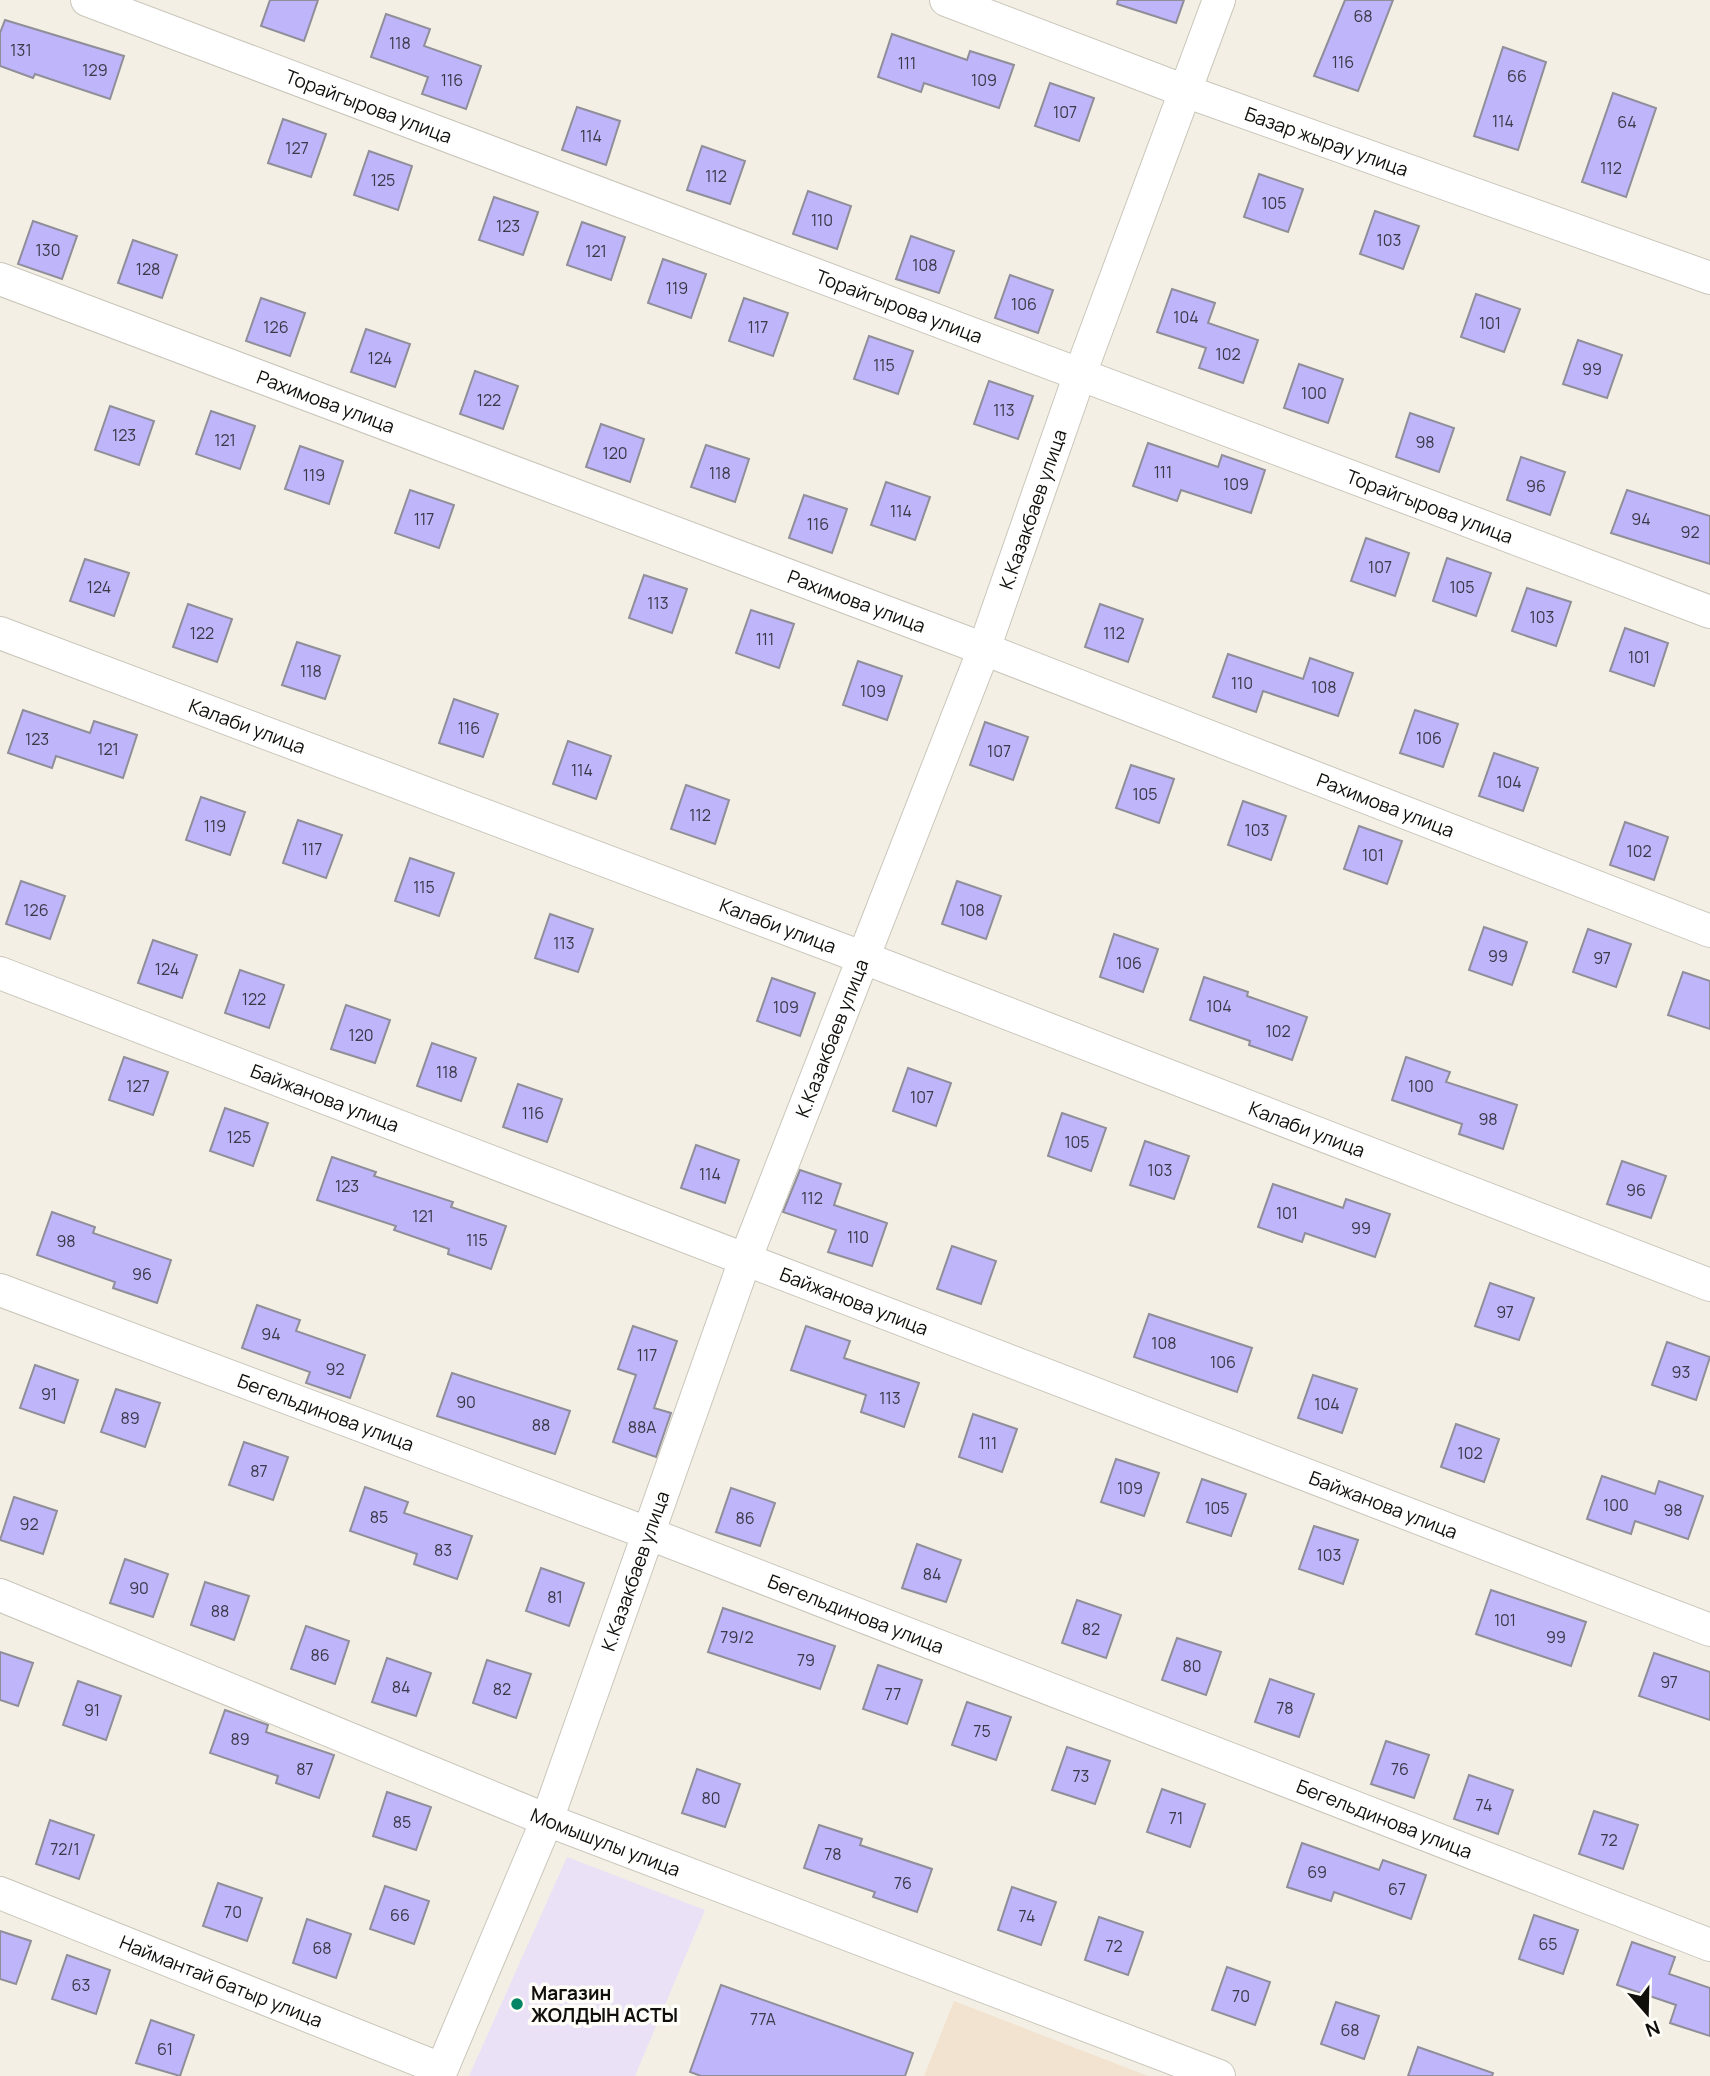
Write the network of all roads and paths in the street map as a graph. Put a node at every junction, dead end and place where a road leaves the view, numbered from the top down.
1 (87, 0) edge
2 (946, 0) edge
3 (1219, 0) edge
4 (1185, 91) junction
5 (1710, 278) edge
6 (0, 279) edge
7 (1080, 374) junction
8 (1710, 612) edge
9 (0, 633) edge
10 (984, 649) junction
11 (1710, 931) edge
12 (864, 958) junction
13 (0, 973) edge
14 (745, 1260) junction
15 (1710, 1285) edge
16 (0, 1290) edge
17 (650, 1534) junction
18 (0, 1595) edge
19 (1710, 1630) edge
20 (547, 1820) junction
21 (0, 1893) edge
22 (1710, 1945) edge
23 (440, 2073) edge
24 (1219, 2076) edge

1 - 7 street, Торайгырова улица
2 - 4 street, Базар жырау улица
3 - 4 street, К.Казакбаев улица
4 - 5 street, Базар жырау улица
4 - 7 street, К.Казакбаев улица
6 - 10 street, Рахимова улица
7 - 8 street, Торайгырова улица
7 - 10 street, К.Казакбаев улица
9 - 12 street, Калаби улица
10 - 11 street, Рахимова улица
10 - 12 street, К.Казакбаев улица
12 - 14 street, К.Казакбаев улица
12 - 15 street, Калаби улица
13 - 14 street, Байжанова улица
14 - 17 street, К.Казакбаев улица
14 - 19 street, Байжанова улица
16 - 17 street, Бегельдинова улица
17 - 20 street, К.Казакбаев улица
17 - 22 street, Бегельдинова улица
18 - 20 street, Момышулы улица
20 - 23 street, К.Казакбаев улица
20 - 24 street, Момышулы улица
21 - 23 street, Наймантай батыр улица

